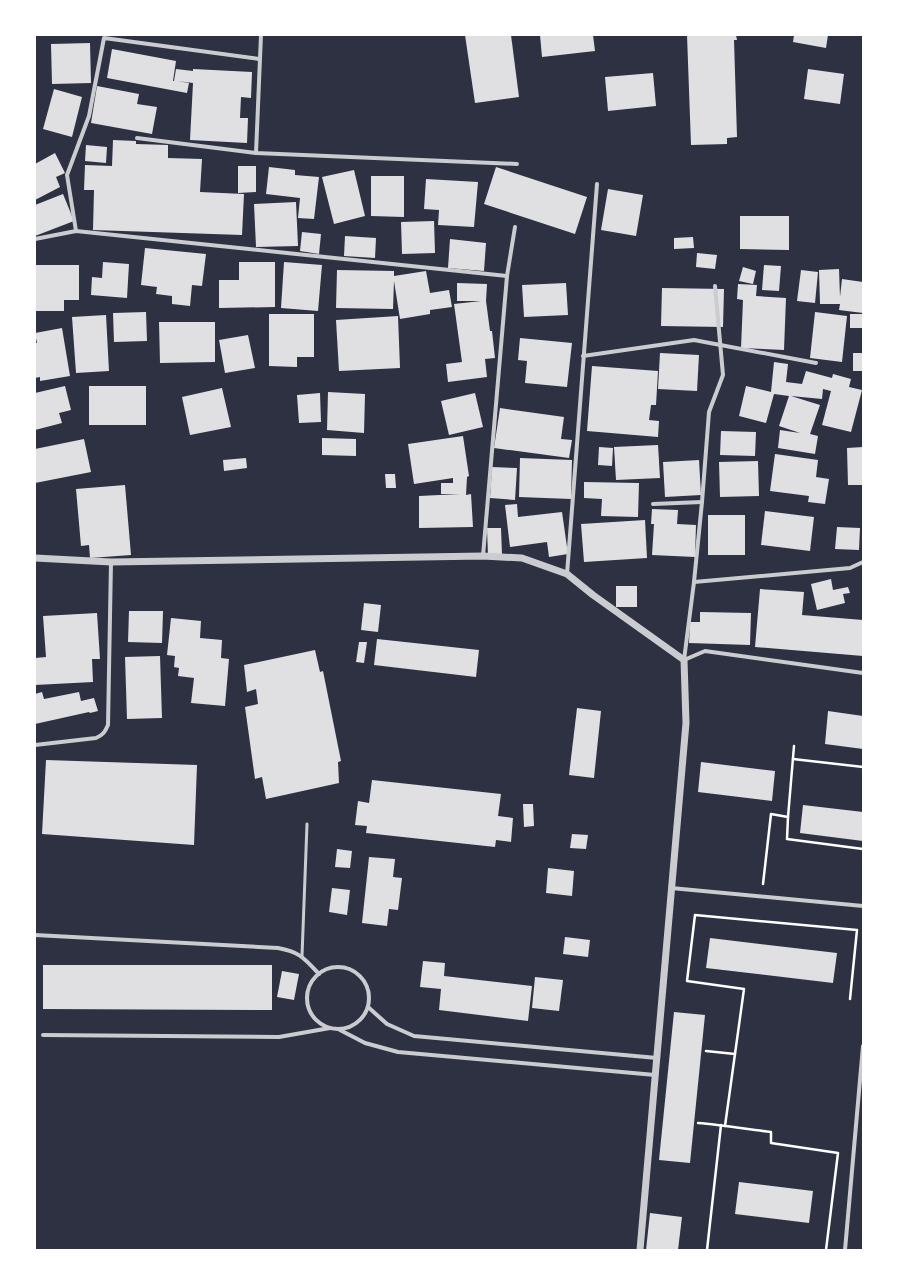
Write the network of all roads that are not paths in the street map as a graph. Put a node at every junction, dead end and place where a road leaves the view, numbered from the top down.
1 (261, 35) edge
2 (259, 59) junction
3 (137, 138) dead end
4 (256, 153) junction
5 (517, 164) dead end
6 (597, 184) dead end
7 (515, 227) dead end
8 (76, 231) junction
9 (35, 239) edge
10 (507, 276) junction
11 (716, 286) dead end
12 (720, 346) junction
13 (583, 356) junction
14 (816, 363) dead end
15 (702, 502) junction
16 (653, 504) dead end
17 (483, 556) junction
18 (35, 558) edge
19 (111, 562) junction
20 (863, 562) edge
21 (567, 574) junction
22 (694, 582) junction
23 (684, 660) junction
24 (863, 673) edge
25 (35, 745) edge
26 (307, 824) dead end
27 (672, 888) junction
28 (863, 906) edge
29 (35, 935) edge
30 (302, 956) junction
31 (319, 974) junction
32 (368, 1007) junction
33 (330, 1028) junction
34 (340, 1030) junction
35 (43, 1035) dead end
36 (863, 1046) edge
37 (657, 1058) junction
38 (654, 1076) junction
39 (640, 1250) edge
40 (845, 1250) edge

1 - 2 street
2 - 4 street
2 - 8 street
3 - 4 street
4 - 5 street
6 - 13 street
7 - 10 street
8 - 9 street
8 - 10 street
10 - 17 street
11 - 12 street
12 - 13 street
12 - 14 street
12 - 15 street
13 - 21 street
15 - 16 street
15 - 22 street
17 - 19 street
17 - 21 street
18 - 19 street
19 - 25 street
20 - 22 street
21 - 23 street
22 - 23 street
23 - 24 street
23 - 27 street
26 - 30 lane
27 - 28 street
27 - 37 street
29 - 30 street
30 - 31 street
31 - 32 street
31 - 33 street
32 - 34 street
32 - 37 street
33 - 34 street
33 - 35 street
34 - 38 street
36 - 40 street
37 - 38 street
38 - 39 street

